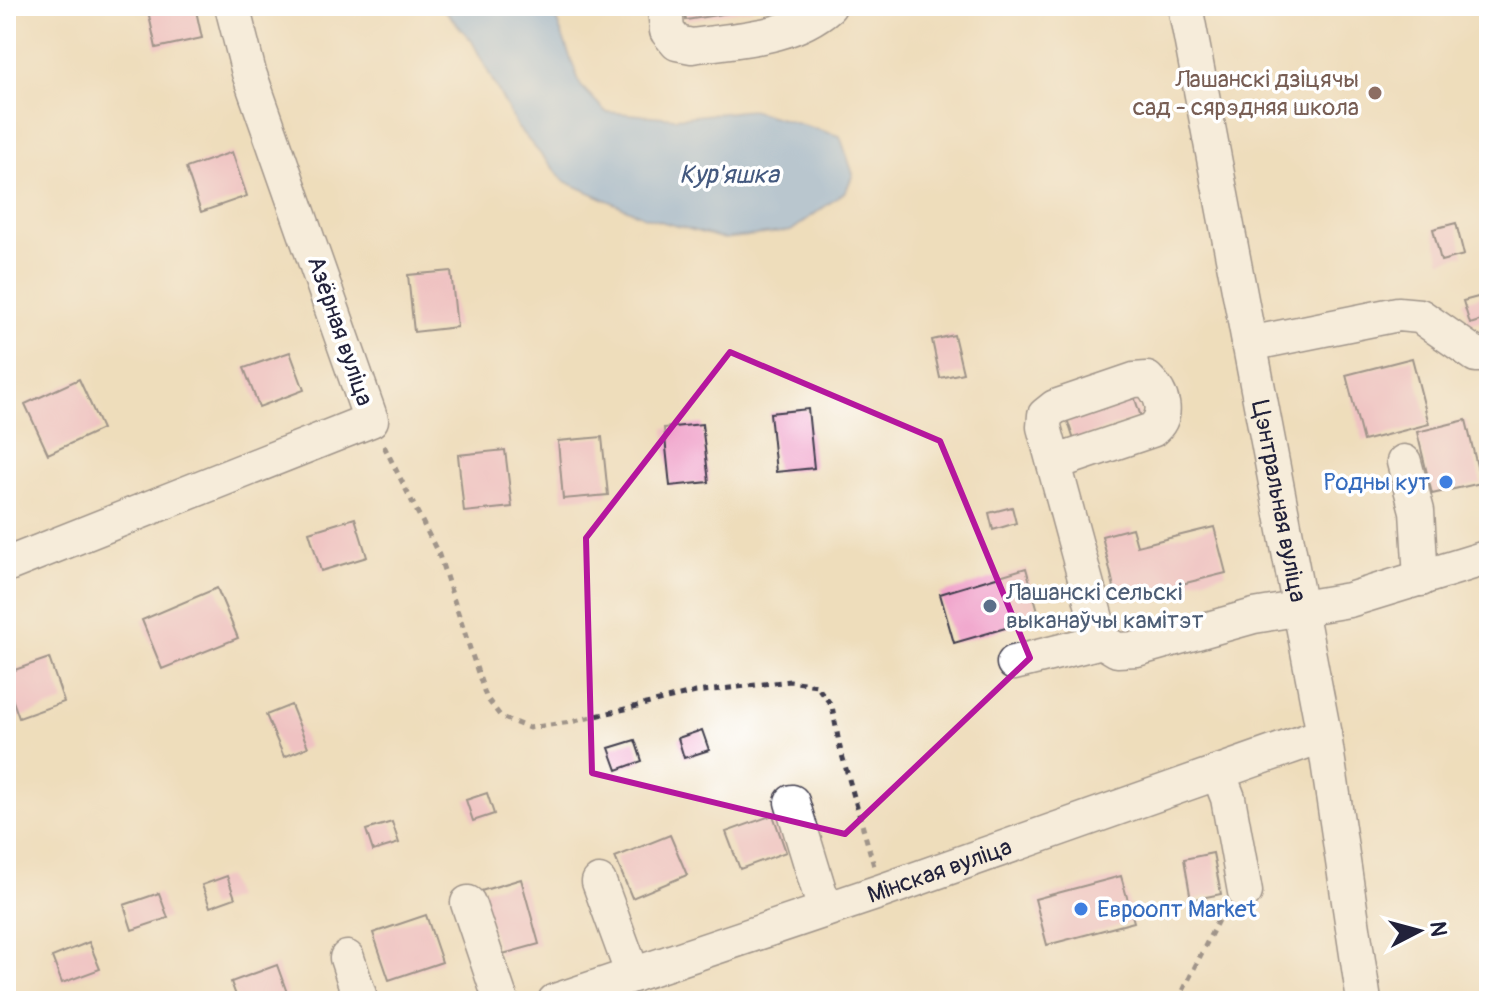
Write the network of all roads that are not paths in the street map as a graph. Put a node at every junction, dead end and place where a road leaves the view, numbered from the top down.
1 (232, 6) edge
2 (665, 6) edge
3 (829, 6) edge
4 (1185, 6) edge
5 (1249, 344) junction
6 (1489, 355) edge
7 (1404, 462) dead end
8 (1054, 463) dead end
9 (1489, 557) edge
10 (6, 565) edge
11 (1421, 579) junction
12 (1299, 609) junction
13 (1102, 641) junction
14 (1014, 663) dead end
15 (1324, 735) junction
16 (1218, 772) junction
17 (792, 802) dead end
18 (599, 882) dead end
19 (1245, 892) road end
20 (468, 903) dead end
21 (825, 910) junction
22 (347, 958) dead end
23 (633, 975) junction
24 (1363, 999) edge
25 (361, 1001) edge
26 (501, 1001) edge
27 (555, 1001) edge

1 - 10 street, Азёрная вуліца
2 - 3 street
4 - 5 street, Цэнтральная вуліца
5 - 6 street
5 - 12 street, Цэнтральная вуліца
7 - 11 street
8 - 13 street
9 - 11 street
11 - 12 street
12 - 13 street
12 - 15 street, Цэнтральная вуліца
13 - 14 street
15 - 16 street, Мінская вуліца
15 - 24 street, Цэнтральная вуліца
16 - 19 street
16 - 21 street, Мінская вуліца
17 - 21 street
18 - 23 street
20 - 26 street
21 - 23 street, Мінская вуліца
22 - 25 street
23 - 27 street, Мінская вуліца

